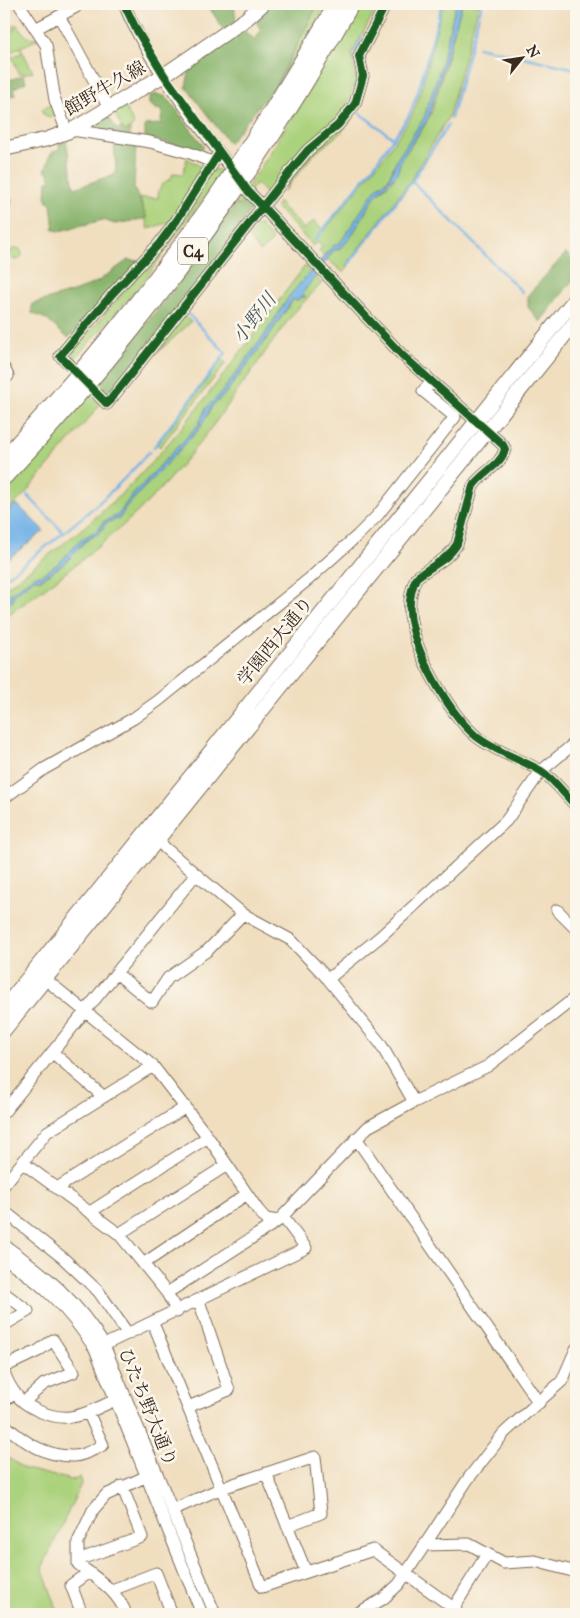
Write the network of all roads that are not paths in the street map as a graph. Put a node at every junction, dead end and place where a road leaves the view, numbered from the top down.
1 (19, 4) edge
2 (124, 4) edge
3 (263, 4) edge
4 (337, 4) edge
5 (351, 4) edge
6 (386, 4) edge
7 (76, 7) dead end
8 (59, 16) junction
9 (37, 28) junction
10 (164, 75) junction
11 (109, 108) junction
12 (70, 131) junction
13 (4, 149) edge
14 (215, 157) junction
15 (226, 163) dead end
16 (248, 191) dead end
17 (264, 208) junction
18 (576, 298) edge
19 (574, 328) edge
20 (70, 365) dead end
21 (431, 383) junction
22 (98, 395) dead end
23 (482, 426) junction
24 (4, 459) edge
25 (4, 477) edge
26 (576, 742) edge
27 (541, 771) junction
28 (4, 798) edge
29 (576, 806) edge
30 (153, 834) junction
31 (196, 874) junction
32 (557, 910) dead end
33 (243, 914) junction
34 (576, 929) edge
35 (116, 973) junction
36 (45, 979) junction
37 (328, 980) junction
38 (576, 997) edge
39 (4, 1008) edge
40 (86, 1010) junction
41 (4, 1030) edge
42 (52, 1052) junction
43 (154, 1066) junction
44 (104, 1097) junction
45 (414, 1102) junction
46 (186, 1107) junction
47 (4, 1112) edge
48 (208, 1137) junction
49 (356, 1138) junction
50 (23, 1163) junction
51 (227, 1166) junction
52 (4, 1184) edge
53 (57, 1188) junction
54 (247, 1194) junction
55 (4, 1211) edge
56 (90, 1212) junction
57 (281, 1219) junction
58 (119, 1234) junction
59 (4, 1245) edge
60 (4, 1258) edge
61 (143, 1264) junction
62 (4, 1293) edge
63 (167, 1293) junction
64 (199, 1301) junction
65 (177, 1312) junction
66 (153, 1322) junction
67 (4, 1325) edge
68 (128, 1334) junction
69 (104, 1345) junction
70 (576, 1349) edge
71 (4, 1367) edge
72 (4, 1373) edge
73 (20, 1398) junction
74 (117, 1399) junction
75 (4, 1400) edge
76 (539, 1403) junction
77 (188, 1407) junction
78 (88, 1412) junction
79 (4, 1424) edge
80 (266, 1473) junction
81 (147, 1476) junction
82 (122, 1486) junction
83 (222, 1488) junction
84 (172, 1510) junction
85 (287, 1526) junction
86 (424, 1545) junction
87 (487, 1554) junction
88 (78, 1560) junction
89 (89, 1572) junction
90 (306, 1572) junction
91 (576, 1572) edge
92 (407, 1574) junction
93 (112, 1590) junction
94 (454, 1613) edge
95 (82, 1614) edge
96 (126, 1614) edge
97 (172, 1614) edge
98 (202, 1614) edge
99 (215, 1614) edge
100 (356, 1614) edge

1 - 9 street
2 - 10 street
3 - 10 main road, 館野牛久線
4 - 24 highway, C4
5 - 25 highway, C4
6 - 17 street
7 - 8 street
8 - 9 street
8 - 11 street
9 - 12 street
10 - 11 main road, 館野牛久線
10 - 14 street
11 - 12 main road, 館野牛久線
12 - 13 main road, 館野牛久線
12 - 14 street
14 - 15 street
14 - 20 street
16 - 17 street
17 - 21 street
17 - 22 street
18 - 23 main road, 学園西大通り
19 - 23 main road, 学園西大通り
21 - 23 street
21 - 28 street
23 - 27 street
23 - 30 main road, 学園西大通り
26 - 27 street
27 - 29 street
27 - 37 street
30 - 31 street
30 - 36 main road, 学園西大通り
30 - 39 main road, 学園西大通り
31 - 33 street
31 - 35 street
32 - 34 street
33 - 35 street
33 - 37 street
35 - 40 street
36 - 40 street
36 - 41 main road, 学園西大通り
37 - 45 street
38 - 45 street
40 - 42 street
40 - 43 street
42 - 44 street
42 - 47 street
43 - 44 street
43 - 46 street
44 - 50 street
45 - 49 street
46 - 48 street
46 - 53 street
48 - 51 street
48 - 56 street
49 - 57 street
49 - 76 street
50 - 52 street
50 - 53 street
51 - 54 street
51 - 58 street
53 - 56 street
54 - 57 street
54 - 61 street
55 - 68 street
56 - 58 street
57 - 63 street
57 - 64 street
58 - 61 street
59 - 69 street, ひたち野大通り
60 - 74 street, ひたち野大通り
61 - 63 street
62 - 67 street
63 - 65 street
64 - 65 street
64 - 77 street
65 - 66 street
66 - 68 street
66 - 77 street
68 - 69 street
69 - 84 street, ひたち野大通り
70 - 76 street
71 - 73 street
72 - 73 street
73 - 75 street
73 - 78 street
74 - 78 street
74 - 81 street, ひたち野大通り
76 - 86 street
77 - 83 street
78 - 79 street
80 - 83 street
80 - 85 street
80 - 85 street
81 - 82 street
81 - 98 street, ひたち野大通り
82 - 88 street
82 - 88 street
83 - 84 street
83 - 90 street
84 - 99 street, ひたち野大通り
85 - 90 street
86 - 87 street
86 - 92 street
87 - 91 street
87 - 94 street
88 - 89 street
89 - 93 street
89 - 95 street
90 - 92 street
92 - 94 street
92 - 100 street
93 - 96 street
93 - 97 street

